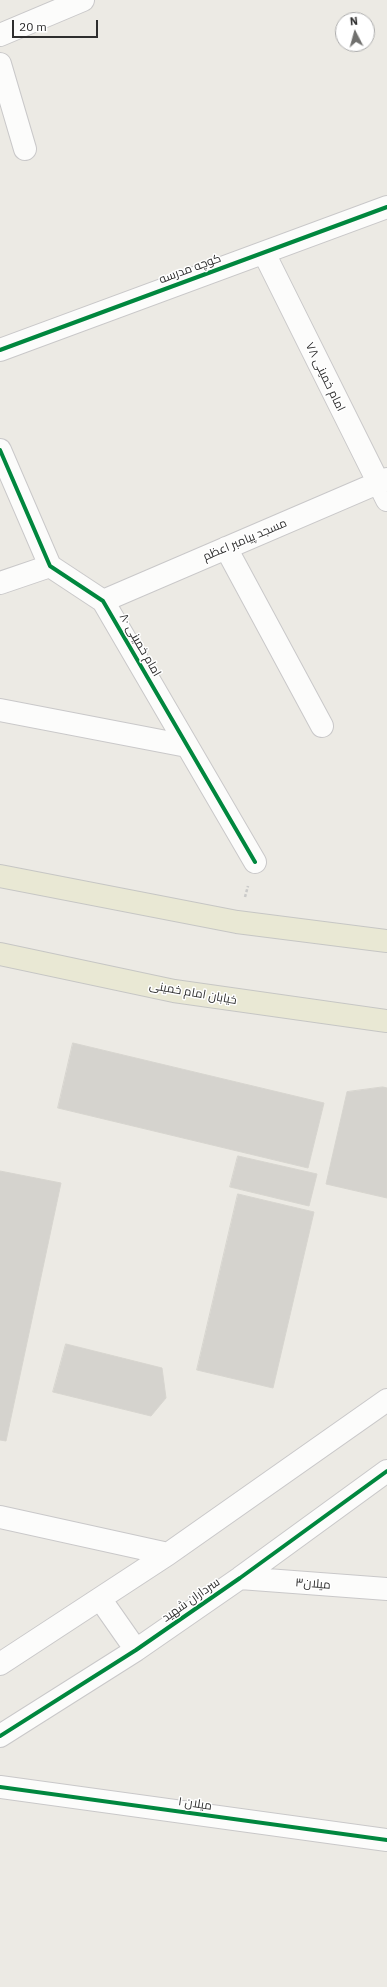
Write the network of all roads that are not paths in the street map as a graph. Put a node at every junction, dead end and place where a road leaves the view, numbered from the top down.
1 (83, 0) edge
2 (0, 36) edge
3 (0, 64) edge
4 (25, 149) dead end
5 (387, 207) edge
6 (264, 253) junction
7 (0, 350) edge
8 (0, 450) edge
9 (384, 488) edge
10 (226, 548) junction
11 (50, 566) junction
12 (0, 583) edge
13 (103, 601) junction
14 (0, 710) edge
15 (322, 726) dead end
16 (187, 746) junction
17 (255, 862) road end
18 (0, 876) edge
19 (387, 941) edge
20 (0, 954) edge
21 (348, 1017) junction
22 (387, 1021) edge
23 (387, 1026) edge
24 (387, 1400) edge
25 (387, 1471) edge
26 (0, 1517) edge
27 (168, 1554) junction
28 (240, 1578) junction
29 (387, 1589) edge
30 (101, 1600) junction
31 (136, 1650) junction
32 (0, 1664) edge
33 (0, 1736) edge
34 (0, 1787) edge
35 (387, 1840) edge

1 - 2 street
3 - 4 street
5 - 6 street, کوچه مدرسه
6 - 7 street, کوچه مدرسه
6 - 9 street, امام خمینی ۷۸
8 - 11 street
9 - 10 street, مسجد پیامبر اعظم
10 - 13 street, مسجد پیامبر اعظم
10 - 15 street
11 - 12 street
11 - 13 street, امام خمینی ۸۰
13 - 16 street, امام خمینی ۸۰
14 - 16 street
16 - 17 street, امام خمینی ۸۰
18 - 19 main road
20 - 21 main road, خیابان امام خمینی
21 - 22 main road, خیابان امام خمینی
21 - 23 street
24 - 27 street
25 - 28 street, سرداران شهید
26 - 27 street
27 - 30 street
28 - 29 street, میلان۳
28 - 31 street, سرداران شهید
30 - 31 street
30 - 32 street
31 - 33 street, سرداران شهید
34 - 35 street, میلان ۱

